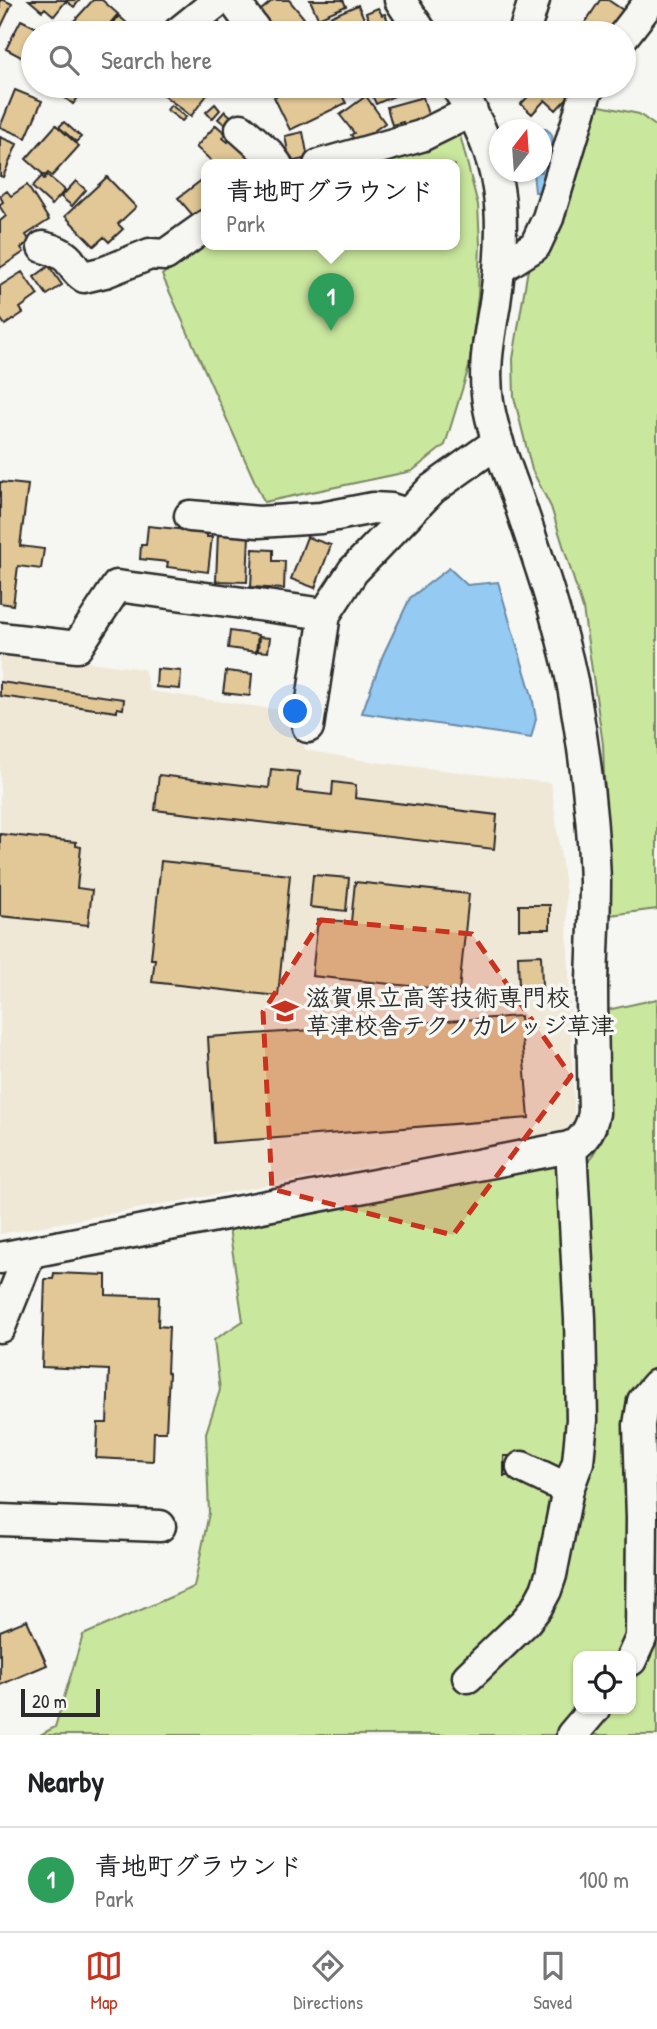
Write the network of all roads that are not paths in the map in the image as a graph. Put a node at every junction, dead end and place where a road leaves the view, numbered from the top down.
1 (219, 0) edge
2 (233, 0) edge
3 (400, 0) edge
4 (534, 0) edge
5 (648, 5) edge
6 (193, 21) edge
7 (248, 21) edge
8 (414, 21) edge
9 (528, 21) edge
10 (635, 21) edge
11 (468, 98) edge
12 (471, 98) edge
13 (584, 98) edge
14 (242, 129) dead end
15 (272, 159) edge
16 (340, 159) edge
17 (201, 229) edge
18 (43, 247) dead end
19 (500, 268) junction
20 (498, 442) junction
21 (407, 514) junction
22 (190, 516) dead end
23 (325, 614) junction
24 (0, 638) edge
25 (307, 727) dead end
26 (571, 1146) junction
27 (30, 1253) junction
28 (0, 1258) edge
29 (0, 1326) edge
30 (657, 1385) edge
31 (522, 1466) dead end
32 (568, 1489) junction
33 (0, 1520) edge
34 (160, 1526) dead end
35 (635, 1651) edge
36 (468, 1677) dead end
37 (590, 1714) edge
38 (572, 1735) edge

1 - 6 street
2 - 7 street
3 - 8 street
4 - 9 street
5 - 10 street
11 - 16 street
12 - 19 street
13 - 19 street
14 - 15 street
17 - 18 street
19 - 20 street
20 - 21 street
20 - 26 street
21 - 22 street
21 - 23 street
23 - 24 street
23 - 25 street
26 - 27 street
26 - 32 street
27 - 28 street
27 - 29 street
30 - 35 street
31 - 32 street
32 - 36 street
33 - 34 street
37 - 38 street

